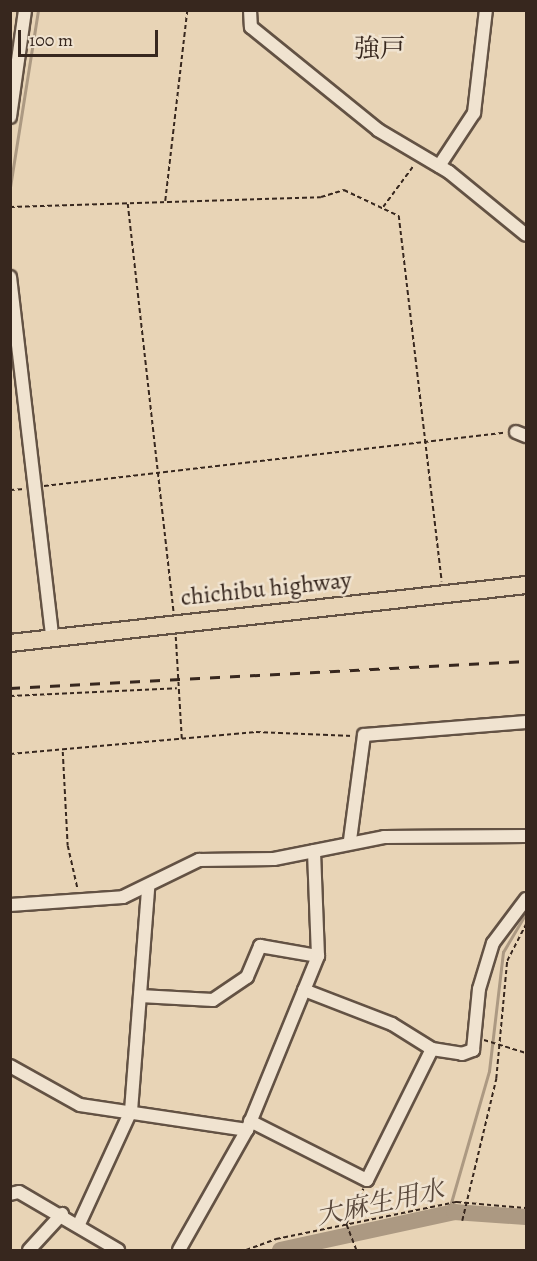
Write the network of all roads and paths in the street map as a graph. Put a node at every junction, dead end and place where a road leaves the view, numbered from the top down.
1 (25, 10) edge
2 (187, 10) edge
3 (250, 10) edge
4 (486, 10) edge
5 (10, 117) edge
6 (420, 156) junction
7 (439, 166) junction
8 (165, 202) junction
9 (128, 203) junction
10 (10, 207) edge
11 (383, 208) junction
12 (526, 235) edge
13 (10, 277) edge
14 (521, 434) edge
15 (426, 442) junction
16 (158, 473) junction
17 (34, 488) junction
18 (10, 490) edge
19 (526, 585) edge
20 (444, 594) junction
21 (175, 624) junction
22 (52, 637) junction
23 (10, 642) edge
24 (178, 688) junction
25 (10, 696) edge
26 (526, 722) edge
27 (364, 735) junction
28 (182, 739) junction
29 (63, 752) junction
30 (10, 754) edge
31 (526, 836) edge
32 (350, 840) junction
33 (314, 850) junction
34 (148, 889) junction
35 (526, 899) edge
36 (81, 902) junction
37 (10, 905) edge
38 (526, 924) edge
39 (318, 956) junction
40 (304, 990) junction
41 (140, 996) junction
42 (477, 1038) junction
43 (501, 1043) junction
44 (432, 1049) junction
45 (526, 1053) edge
46 (10, 1066) edge
47 (130, 1111) junction
48 (248, 1126) junction
49 (367, 1180) junction
50 (10, 1194) edge
51 (465, 1202) junction
52 (526, 1208) edge
53 (62, 1215) junction
54 (462, 1221) dead end
55 (79, 1224) junction
56 (346, 1224) junction
57 (29, 1251) edge
58 (118, 1251) edge
59 (179, 1251) edge
60 (246, 1251) edge
61 (356, 1251) edge

1 - 5 street
2 - 8 path
3 - 6 street
4 - 7 street
6 - 7 street
6 - 11 path
7 - 12 street
8 - 9 path
8 - 11 path
9 - 10 path
9 - 16 path
11 - 15 path
13 - 17 street
14 - 15 path
15 - 16 path
15 - 20 path
16 - 17 path
16 - 21 path
17 - 18 path
17 - 22 street
19 - 20 highway, chichibu highway
20 - 21 highway, chichibu highway
21 - 22 highway, chichibu highway
21 - 24 path
22 - 23 highway, chichibu highway
24 - 25 path
24 - 28 path
26 - 27 street
27 - 28 path
27 - 32 street
28 - 29 path
29 - 30 path
29 - 36 path
31 - 32 street
32 - 33 street
33 - 34 street
33 - 39 street
34 - 36 street
34 - 41 street
35 - 42 street
36 - 37 street
38 - 43 path
39 - 40 street
39 - 41 street
40 - 44 street
40 - 48 street
41 - 47 street
42 - 43 path
42 - 44 street
43 - 45 path
43 - 51 path
44 - 49 street
46 - 47 street
47 - 48 street
47 - 55 street
48 - 49 street
48 - 59 street
49 - 56 path
50 - 53 street
51 - 52 path
51 - 54 path
51 - 56 path
53 - 55 street
53 - 57 street
55 - 58 street
56 - 60 path
56 - 61 path

